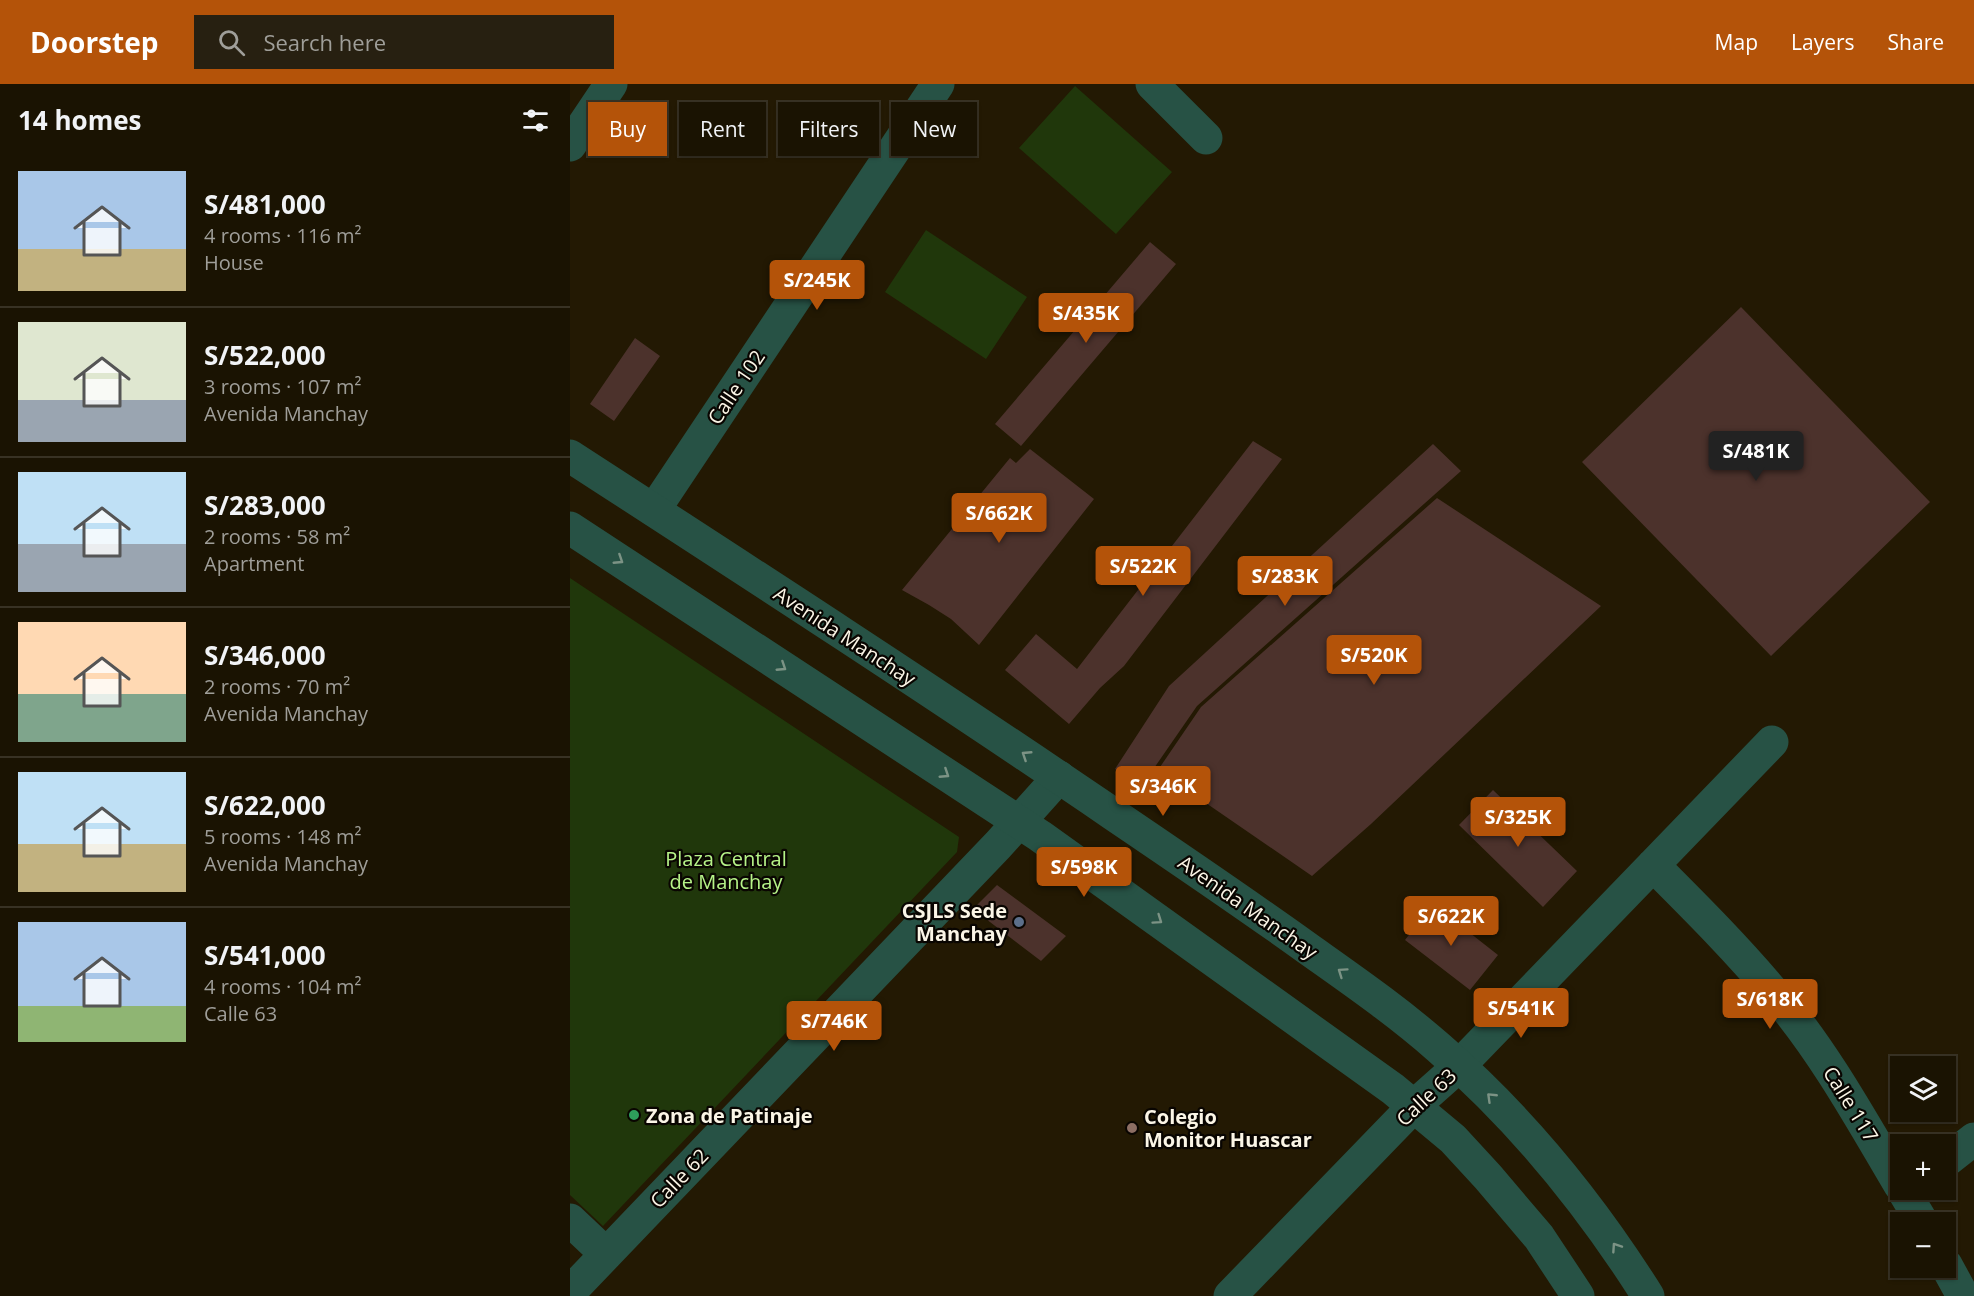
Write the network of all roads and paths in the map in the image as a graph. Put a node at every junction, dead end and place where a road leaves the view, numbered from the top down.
1 (611, 84) edge
2 (938, 84) edge
3 (1152, 84) edge
4 (1206, 138) dead end
5 (570, 145) edge
6 (570, 456) edge
7 (654, 510) junction
8 (570, 528) edge
9 (1772, 742) dead end
10 (1059, 777) junction
11 (1019, 822) junction
12 (1653, 865) junction
13 (1459, 1066) junction
14 (1414, 1106) junction
15 (1974, 1139) edge
16 (1956, 1153) edge
17 (1890, 1168) edge
18 (570, 1220) edge
19 (606, 1254) junction
20 (1953, 1278) edge
21 (570, 1292) edge
22 (1230, 1296) edge
23 (1578, 1296) edge
24 (1648, 1296) edge
25 (1963, 1296) edge

1 - 5 street
2 - 7 street, Calle 102
3 - 4 street
6 - 7 street, Avenida Manchay
10 -> 7 street, Avenida Manchay
8 -> 11 street
9 - 12 street, Calle 63
10 - 11 street, Calle 62
13 -> 10 street, Avenida Manchay
11 -> 14 street
11 - 19 street, Calle 62
12 - 13 street, Calle 63
12 - 17 street, Calle 117
13 - 14 street, Calle 63
24 -> 13 street, Avenida Manchay
14 - 22 street, Calle 63
14 - 23 street
15 - 16 street
18 - 19 street
19 - 21 street, Calle 62
20 - 25 street

